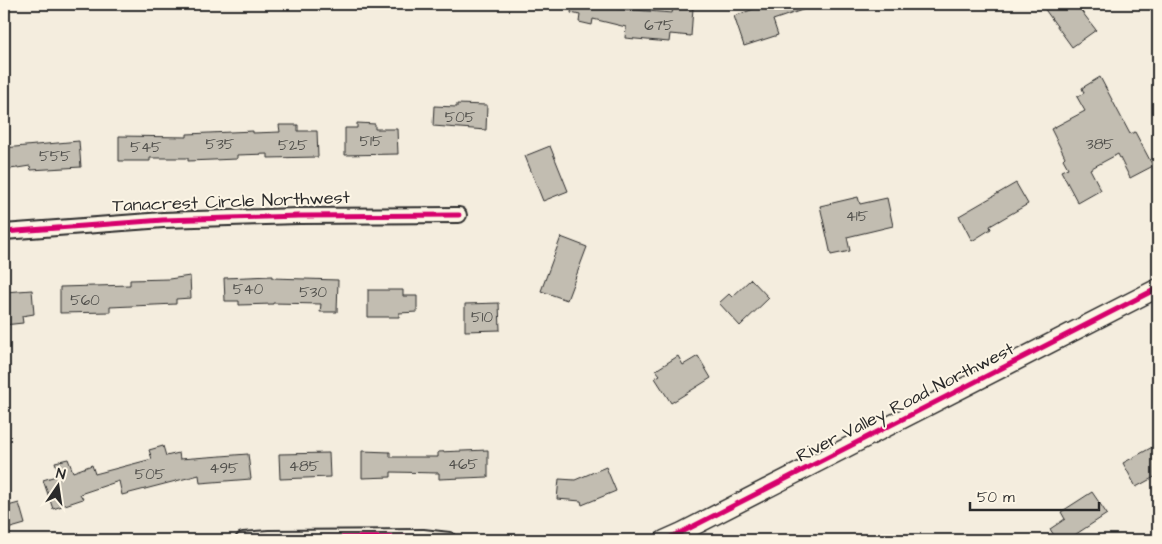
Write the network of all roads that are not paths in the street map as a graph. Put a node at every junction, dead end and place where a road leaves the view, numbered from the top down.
1 (459, 215) dead end
2 (4, 232) edge
3 (1158, 288) edge
4 (243, 540) edge
5 (449, 540) edge
6 (664, 540) edge

1 - 2 street, Tanacrest Circle Northwest
3 - 6 street, River Valley Road Northwest
4 - 5 street

